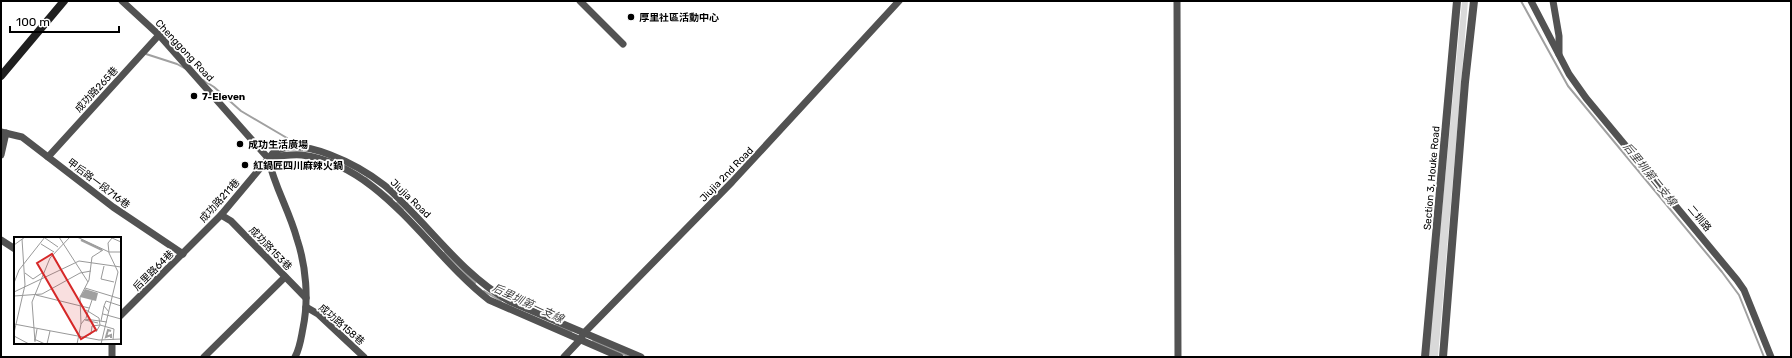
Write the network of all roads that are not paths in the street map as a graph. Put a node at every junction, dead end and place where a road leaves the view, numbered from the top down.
1 (64, 1) edge
2 (122, 1) edge
3 (580, 1) edge
4 (899, 1) edge
5 (1177, 1) edge
6 (1457, 1) edge
7 (1474, 1) edge
8 (1531, 1) edge
9 (1553, 1) edge
10 (159, 36) junction
11 (623, 44) dead end
12 (1559, 55) junction
13 (1, 76) edge
14 (3, 133) edge
15 (1, 155) edge
16 (48, 157) junction
17 (268, 158) junction
18 (220, 215) junction
19 (1, 240) edge
20 (14, 248) edge
21 (183, 254) junction
22 (285, 277) junction
23 (306, 298) junction
24 (306, 307) junction
25 (121, 315) edge
26 (584, 333) junction
27 (580, 340) junction
28 (112, 344) edge
29 (112, 357) edge
30 (204, 357) edge
31 (295, 357) edge
32 (364, 357) edge
33 (564, 357) edge
34 (620, 357) edge
35 (641, 357) edge
36 (1178, 357) edge
37 (1425, 357) edge
38 (1443, 357) edge
39 (1771, 357) edge

1 - 13 main road
2 - 10 street, Chenggong Road
3 - 11 street
4 - 26 street, Jiujia 2nd Road
5 - 36 street
6 - 37 street, Section 3, Houke Road
7 - 38 street
8 - 12 street, 二圳路
9 - 12 street
10 - 16 street, 成功路265巷
10 - 17 street, Chenggong Road
12 - 39 street, 二圳路
14 - 15 street
14 - 16 street, 甲后路一段716巷
16 - 21 street, 甲后路一段716巷
17 - 18 street, 成功路211巷
17 - 23 street, Chenggong Road
17 - 26 street, Jiujia Road
17 - 27 street, Jiujia Road
18 - 21 street, 成功路211巷
18 - 22 street, 成功路153巷
19 - 20 street
21 - 25 street, 后里路64巷
22 - 23 street, 成功路153巷
22 - 30 street
23 - 24 street, Chenggong Road
24 - 31 street, Chenggong Road
24 - 32 street, 成功路158巷
26 - 27 street, Jiujia 2nd Road
26 - 35 street, Jiujia Road
27 - 33 street, Jiujia 2nd Road
27 - 34 street, Jiujia Road
28 - 29 street

